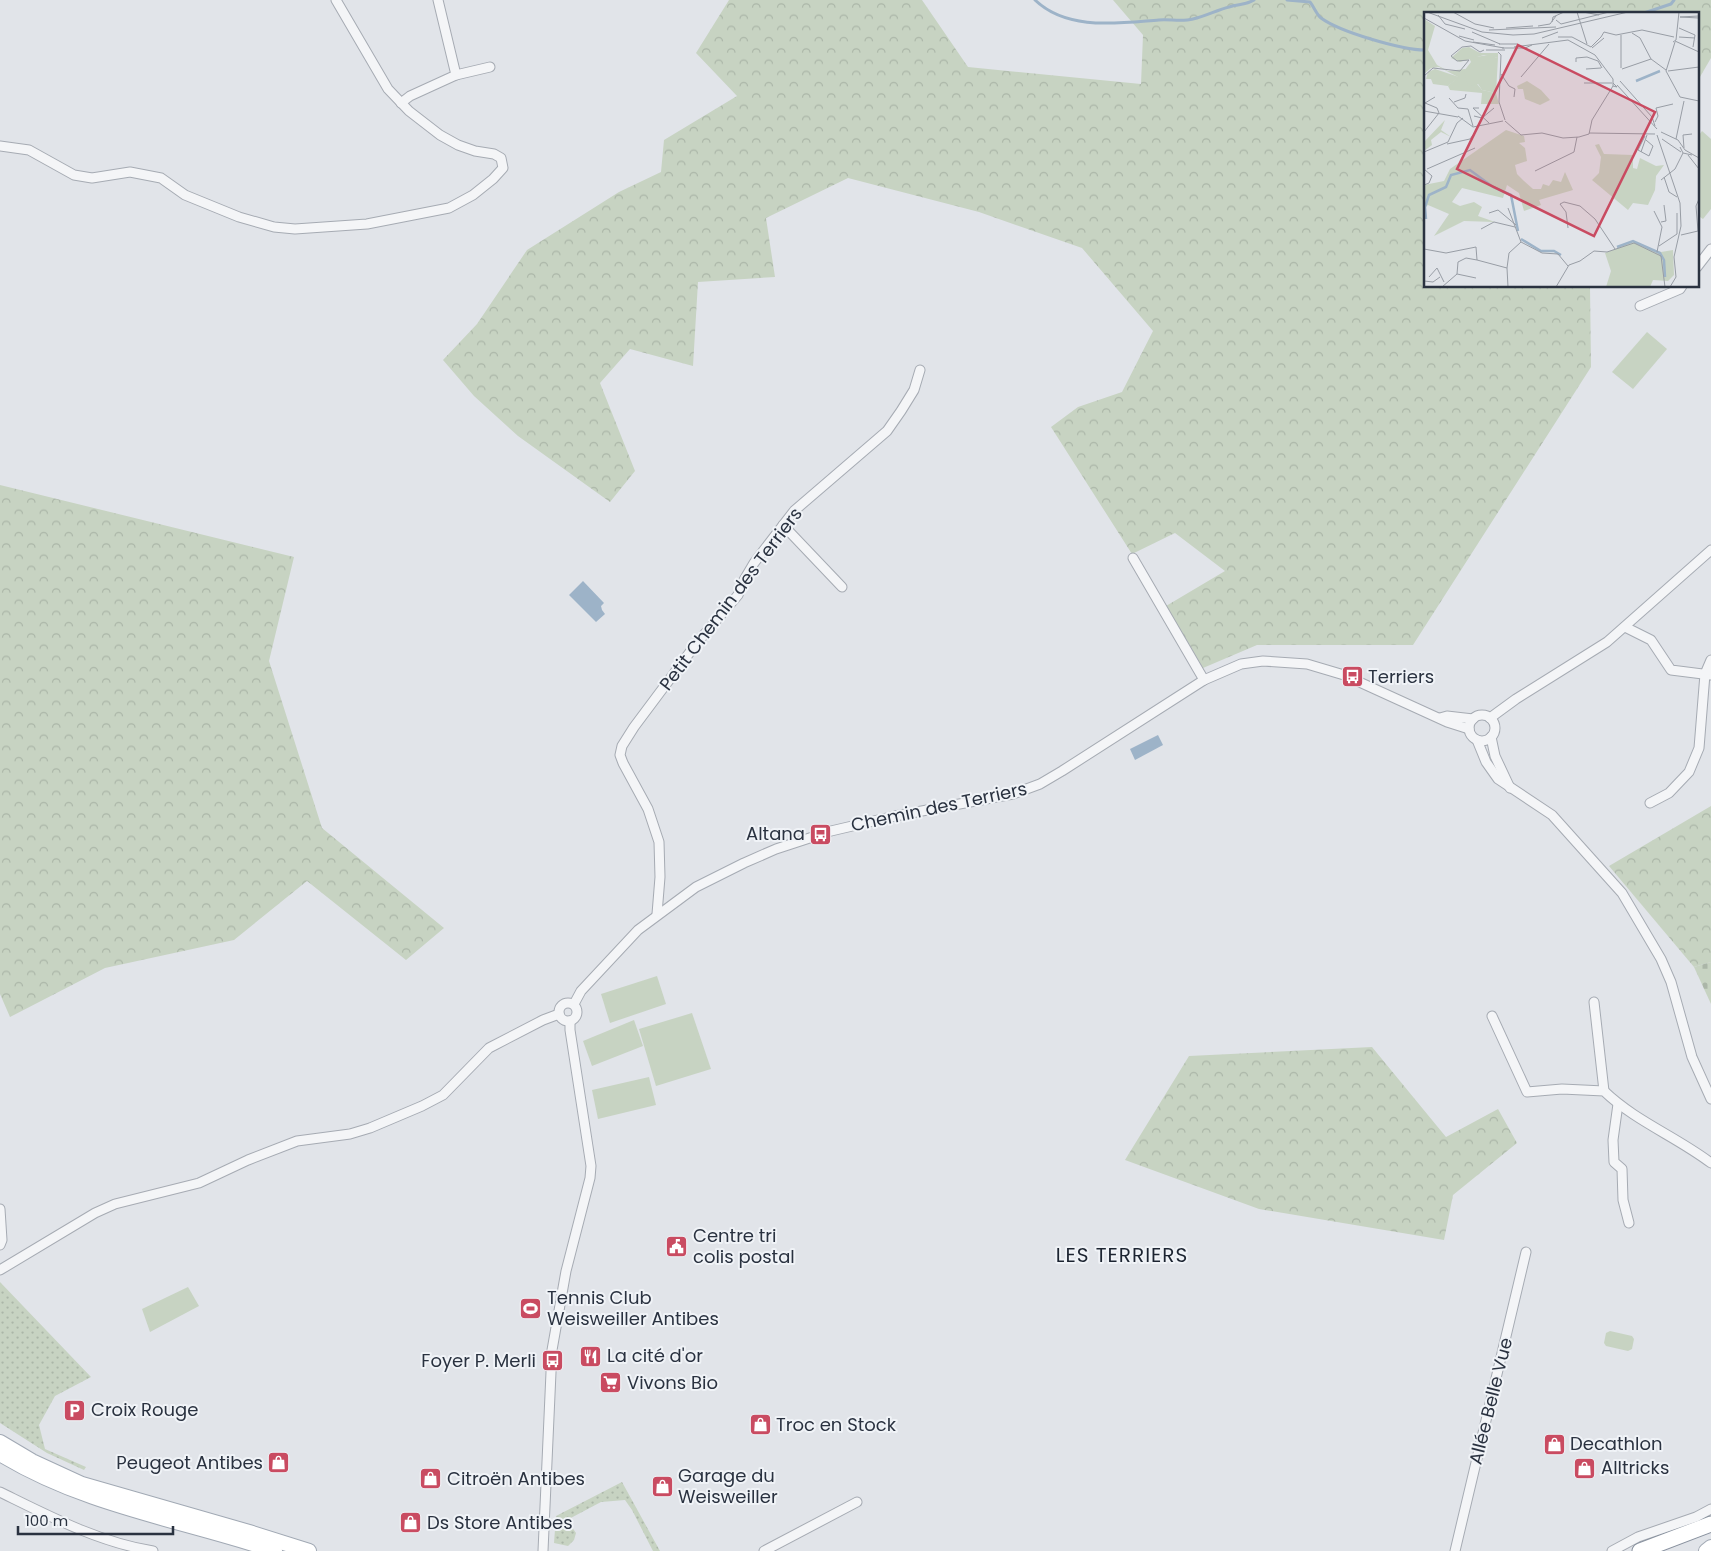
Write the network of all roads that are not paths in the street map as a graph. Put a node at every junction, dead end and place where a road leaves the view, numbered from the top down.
1 (336, 0) edge
2 (438, 0) edge
3 (490, 67) dead end
4 (456, 75) junction
5 (401, 103) junction
6 (0, 146) edge
7 (1711, 249) edge
8 (1698, 266) edge
9 (1681, 288) edge
10 (1640, 306) dead end
11 (920, 370) dead end
12 (783, 525) junction
13 (1711, 550) edge
14 (1133, 558) dead end
15 (842, 587) dead end
16 (1625, 627) junction
17 (1711, 660) edge
18 (1708, 674) edge
19 (1204, 680) junction
20 (1440, 718) junction
21 (1490, 718) junction
22 (1473, 719) junction
23 (1469, 729) junction
24 (1491, 737) junction
25 (1477, 740) junction
26 (1510, 788) junction
27 (1650, 803) dead end
28 (657, 914) junction
29 (1594, 1002) dead end
30 (574, 1004) junction
31 (559, 1014) junction
32 (1492, 1016) dead end
33 (570, 1021) junction
34 (1604, 1091) junction
35 (1711, 1099) edge
36 (1618, 1104) junction
37 (1711, 1163) edge
38 (0, 1209) edge
39 (1629, 1223) dead end
40 (0, 1245) edge
41 (1526, 1252) dead end
42 (0, 1270) edge
43 (0, 1442) edge
44 (0, 1454) edge
45 (0, 1492) edge
46 (857, 1502) dead end
47 (1711, 1510) edge
48 (1711, 1524) edge
49 (1711, 1547) edge
50 (153, 1551) edge
51 (275, 1551) edge
52 (309, 1551) edge
53 (543, 1551) edge
54 (764, 1551) edge
55 (1455, 1551) edge
56 (1612, 1551) edge
57 (1640, 1551) edge
58 (1706, 1551) edge

1 - 5 street
2 - 4 street
3 - 4 street
4 - 5 street
5 - 6 street
7 - 8 street
9 - 10 street
11 - 12 street, Petit Chemin des Terriers
12 - 15 street
12 - 28 street, Petit Chemin des Terriers
13 - 16 street
14 - 19 street
16 - 18 street
16 - 21 street
17 - 18 street
18 - 27 street
19 - 20 street, Chemin des Terriers
19 - 28 street, Chemin des Terriers
20 - 22 street, Chemin des Terriers
20 - 23 street, Chemin des Terriers
21 - 22 street
21 - 24 street
22 - 23 street
23 - 25 street
24 - 25 street
24 - 26 street
25 - 26 street
26 - 35 street
28 - 30 street, Chemin des Terriers
29 - 34 street
30 - 31 street
30 - 33 street
31 - 33 street
31 - 42 street
32 - 34 street
33 - 53 street
34 - 36 street
36 - 37 street
36 - 39 street
38 - 40 street
41 - 55 street, Allée Belle Vue
43 - 52 main road
44 - 51 main road
45 - 50 street
46 - 54 street
47 - 56 street
48 - 57 highway
49 - 58 main road

